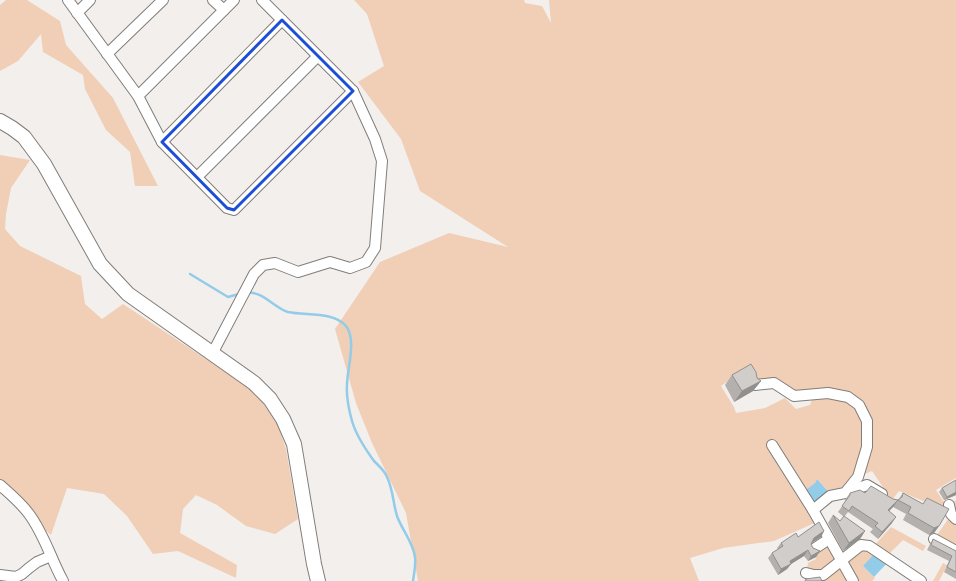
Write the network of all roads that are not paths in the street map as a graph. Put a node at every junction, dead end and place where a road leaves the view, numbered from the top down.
1 (68, 0) edge
2 (90, 0) edge
3 (163, 0) edge
4 (213, 0) edge
5 (234, 0) edge
6 (262, 0) edge
7 (224, 10) junction
8 (77, 13) junction
9 (282, 20) junction
10 (107, 54) junction
11 (318, 56) junction
12 (353, 90) junction
13 (138, 96) junction
14 (0, 121) edge
15 (162, 142) junction
16 (197, 177) junction
17 (212, 354) junction
18 (755, 385) edge
19 (772, 445) dead end
20 (0, 485) edge
21 (845, 493) junction
22 (892, 500) edge
23 (949, 505) dead end
24 (813, 510) junction
25 (956, 519) edge
26 (829, 539) junction
27 (934, 539) edge
28 (814, 549) edge
29 (956, 551) edge
30 (51, 556) junction
31 (841, 560) junction
32 (806, 573) dead end
33 (0, 575) edge
34 (63, 581) edge
35 (318, 581) edge
36 (853, 581) edge
37 (921, 581) edge

1 - 8 street
2 - 8 street
3 - 10 street
4 - 7 street
5 - 7 street
6 - 9 street
7 - 13 street
8 - 10 street
9 - 11 street
9 - 15 street
10 - 13 street
11 - 12 street
11 - 16 street
12 - 16 street
12 - 17 street
13 - 15 street
14 - 17 street
15 - 16 street
17 - 35 street
18 - 21 street
19 - 24 street
20 - 30 street
21 - 22 street
21 - 24 street
23 - 25 street
24 - 26 street
26 - 28 street
26 - 31 street
27 - 29 street
30 - 33 street
30 - 34 street
31 - 32 street
31 - 36 street
31 - 37 street

